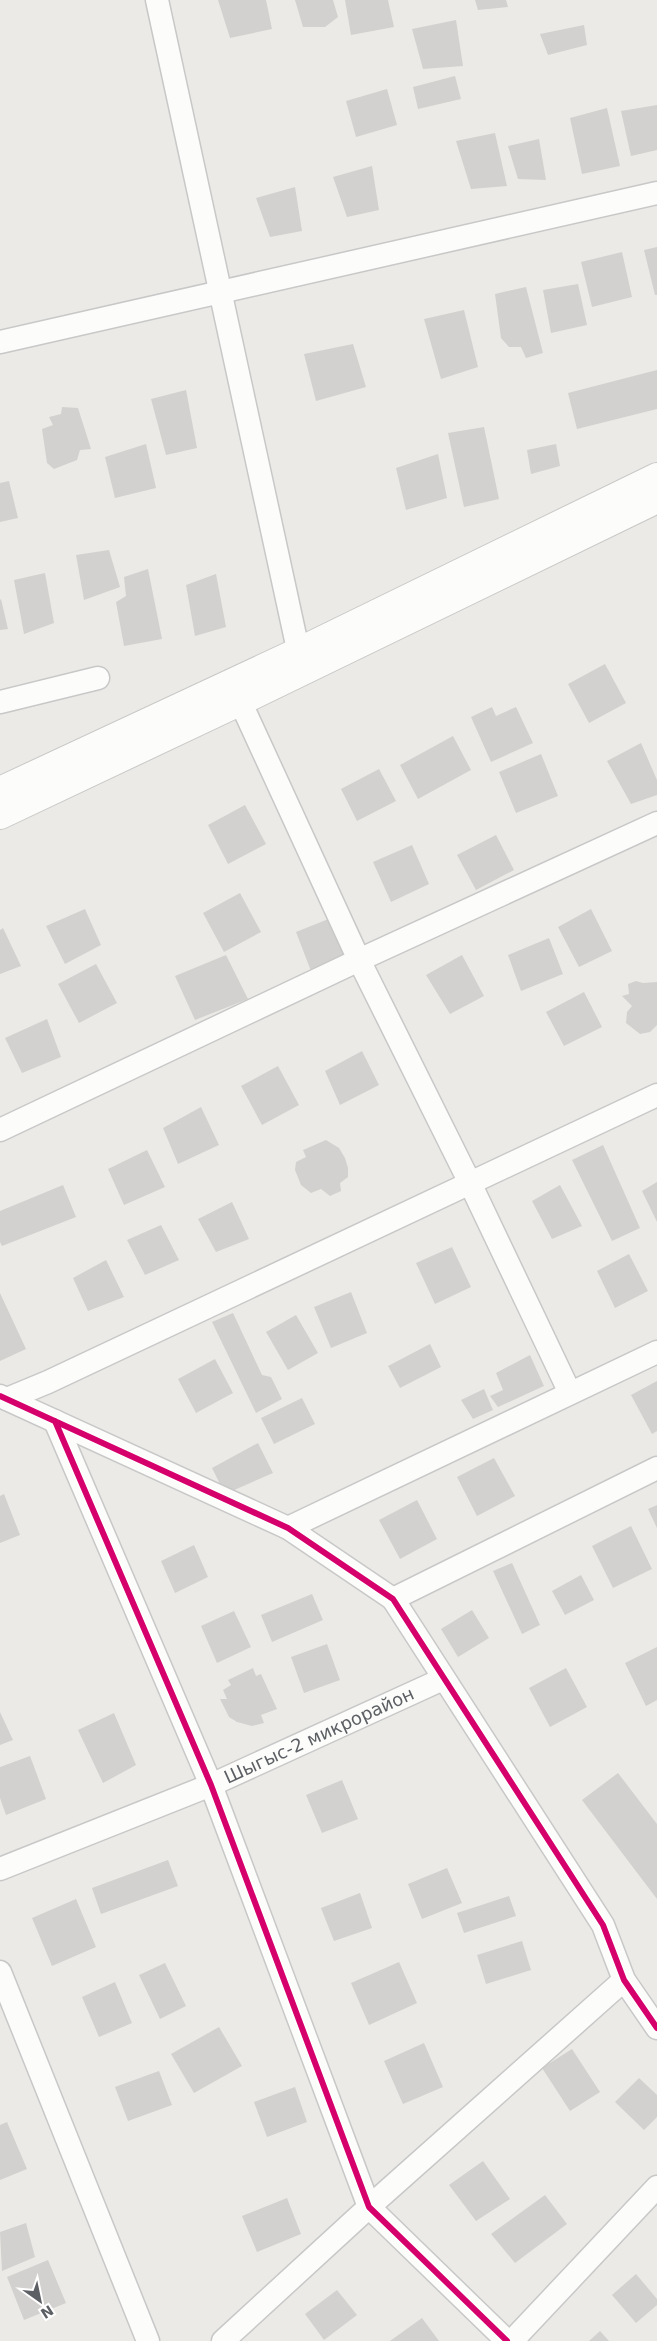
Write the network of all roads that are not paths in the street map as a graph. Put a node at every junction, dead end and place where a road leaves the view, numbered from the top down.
1 (157, 0) edge
2 (657, 193) edge
3 (220, 292) junction
4 (0, 342) edge
5 (657, 476) edge
6 (657, 499) edge
7 (300, 662) junction
8 (98, 678) dead end
9 (236, 692) junction
10 (0, 702) edge
11 (0, 791) edge
12 (0, 815) edge
13 (657, 823) edge
14 (359, 960) junction
15 (657, 1095) edge
16 (0, 1130) edge
17 (470, 1184) junction
18 (657, 1352) edge
19 (570, 1393) junction
20 (4, 1397) edge
21 (55, 1421) junction
22 (657, 1468) edge
23 (288, 1528) junction
24 (393, 1599) junction
25 (443, 1679) junction
26 (211, 1785) junction
27 (0, 1869) edge
28 (0, 1972) edge
29 (624, 1980) junction
30 (657, 2028) edge
31 (657, 2187) edge
32 (369, 2206) junction
33 (148, 2341) edge
34 (223, 2341) edge
35 (507, 2341) edge
36 (512, 2341) edge

1 - 3 street
2 - 3 street
3 - 4 street
3 - 7 street
5 - 7 street
6 - 7 street
7 - 9 street
8 - 10 street
9 - 11 street
9 - 12 street
9 - 14 street
13 - 14 street
14 - 16 street
14 - 17 street
15 - 17 street
17 - 19 street
17 - 20 street
18 - 19 street
19 - 23 street
20 - 21 street
21 - 23 street
21 - 26 street
22 - 24 street
23 - 24 street
24 - 25 street
25 - 26 street, Шыгыс-2 микрорайон
25 - 29 street
26 - 27 street, Шыгыс-2 микрорайон
26 - 32 street
28 - 33 street
29 - 30 street
29 - 32 street
31 - 36 street
32 - 34 street
32 - 35 street

